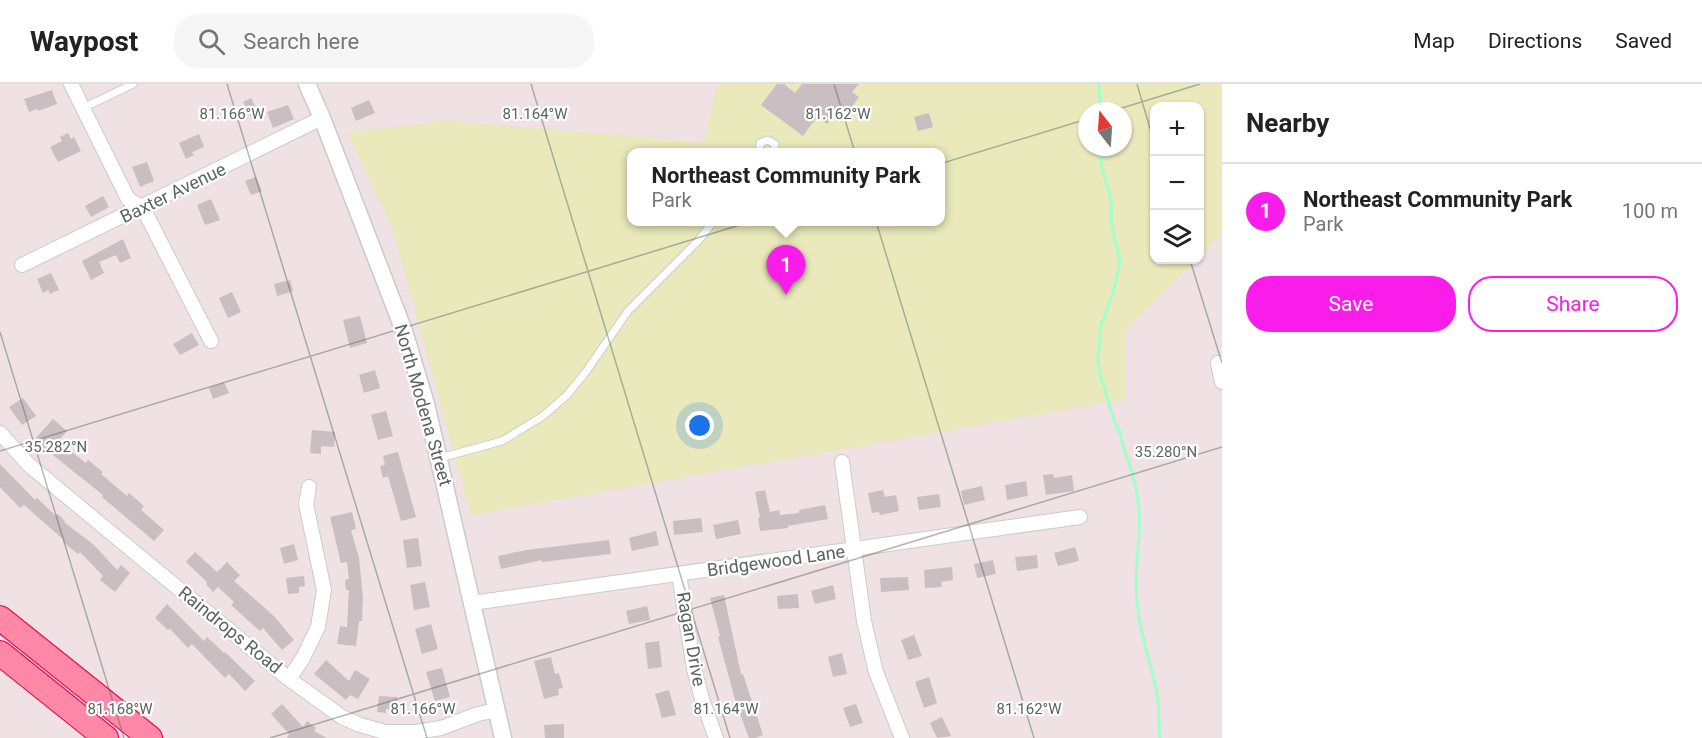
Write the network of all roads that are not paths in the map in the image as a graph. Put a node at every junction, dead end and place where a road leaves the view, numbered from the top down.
1 (71, 84) edge
2 (133, 84) edge
3 (307, 84) edge
4 (83, 108) junction
5 (322, 118) junction
6 (760, 148) edge
7 (775, 148) edge
8 (143, 208) junction
9 (710, 226) edge
10 (22, 265) dead end
11 (211, 341) dead end
12 (1218, 363) dead end
13 (1222, 382) edge
14 (0, 433) edge
15 (440, 458) junction
16 (842, 462) dead end
17 (309, 487) dead end
18 (1080, 517) dead end
19 (854, 550) junction
20 (679, 574) junction
21 (472, 603) junction
22 (0, 618) edge
23 (0, 653) edge
24 (289, 679) junction
25 (497, 710) junction
26 (106, 738) edge
27 (150, 738) edge
28 (503, 738) edge
29 (716, 738) edge
30 (902, 738) edge

1 - 4 street
2 - 4 lane
3 - 5 street, North Modena Street
4 - 8 street
5 - 8 street, Baxter Avenue
5 - 15 street, North Modena Street
6 - 7 lane
8 - 10 street, Baxter Avenue
8 - 11 street
9 - 15 lane
12 - 13 street
14 - 24 street, Raindrops Road
15 - 21 street, North Modena Street
16 - 19 street
17 - 24 street
18 - 19 street, Bridgewood Lane
19 - 20 street, Bridgewood Lane
19 - 30 street
20 - 21 street, Bridgewood Lane
20 - 29 street, Ragan Drive
21 - 25 street, North Modena Street
22 - 27 highway
23 - 26 highway
24 - 25 street, Raindrops Road
25 - 28 street, North Modena Street

